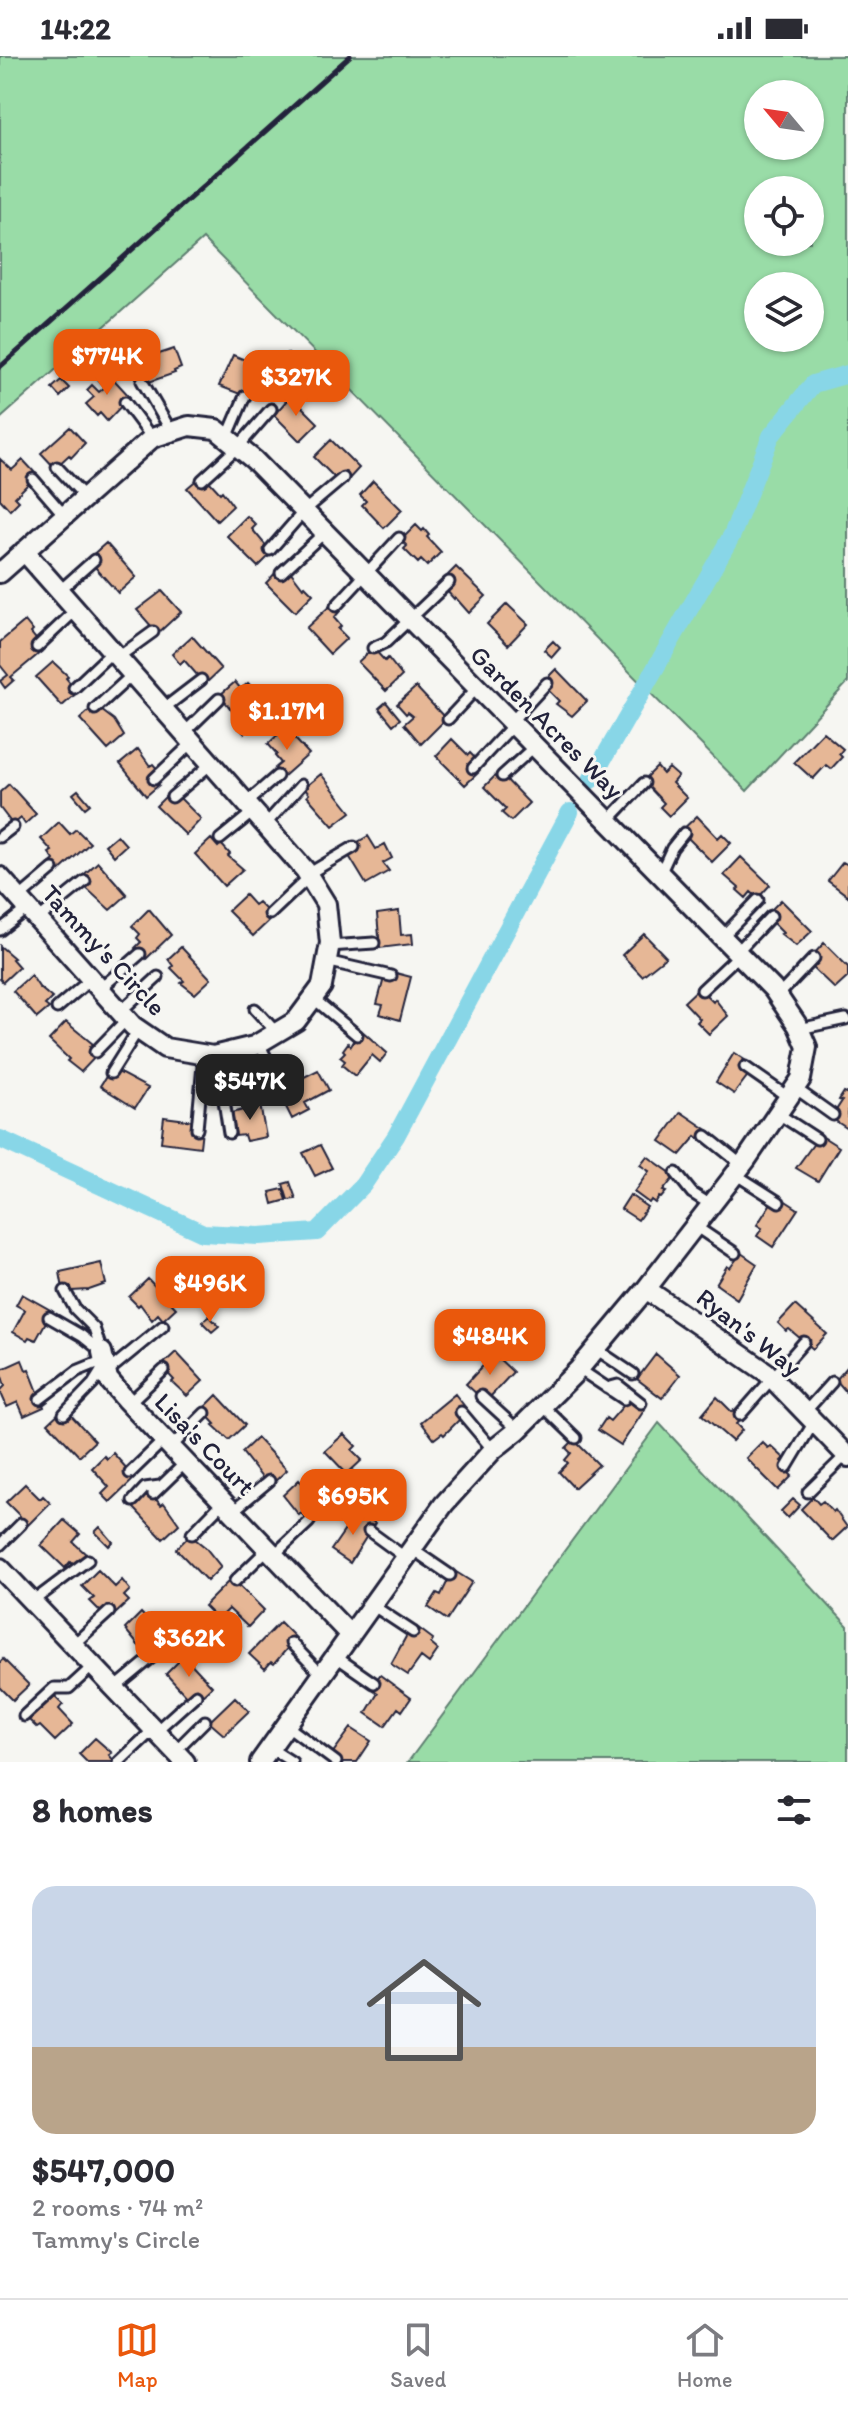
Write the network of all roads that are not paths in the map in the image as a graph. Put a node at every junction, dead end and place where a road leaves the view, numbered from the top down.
1 (142, 381) dead end
2 (245, 396) dead end
3 (125, 402) dead end
4 (271, 409) dead end
5 (171, 431) junction
6 (152, 438) junction
7 (232, 442) junction
8 (57, 467) dead end
9 (343, 478) dead end
10 (33, 479) dead end
11 (202, 480) dead end
12 (85, 497) junction
13 (304, 511) junction
14 (64, 515) junction
15 (325, 532) junction
16 (399, 538) dead end
17 (270, 550) dead end
18 (24, 551) junction
19 (94, 560) dead end
20 (0, 573) edge
21 (281, 573) dead end
22 (367, 575) junction
23 (449, 582) dead end
24 (58, 592) junction
25 (336, 606) dead end
26 (75, 611) junction
27 (410, 619) junction
28 (153, 632) dead end
29 (37, 647) dead end
30 (373, 648) dead end
31 (114, 655) junction
32 (132, 675) junction
33 (201, 680) dead end
34 (547, 683) dead end
35 (74, 688) dead end
36 (477, 688) junction
37 (219, 699) dead end
38 (95, 709) dead end
39 (163, 709) junction
40 (448, 719) dead end
41 (512, 723) junction
42 (188, 738) junction
43 (535, 746) junction
44 (211, 764) junction
45 (473, 768) dead end
46 (277, 776) dead end
47 (502, 776) dead end
48 (154, 779) dead end
49 (644, 783) dead end
50 (301, 785) dead end
51 (172, 797) dead end
52 (255, 813) junction
53 (608, 821) junction
54 (13, 827) dead end
55 (684, 833) dead end
56 (0, 837) edge
57 (220, 839) dead end
58 (354, 847) dead end
59 (53, 869) dead end
60 (660, 874) junction
61 (308, 876) junction
62 (0, 877) edge
63 (85, 881) dead end
64 (758, 900) dead end
65 (28, 909) junction
66 (270, 914) dead end
67 (771, 916) dead end
68 (0, 930) edge
69 (722, 937) junction
70 (374, 943) dead end
71 (328, 953) junction
72 (738, 953) junction
73 (140, 954) dead end
74 (814, 958) dead end
75 (391, 976) dead end
76 (158, 977) dead end
77 (96, 984) junction
78 (702, 990) dead end
79 (778, 997) junction
80 (313, 998) junction
81 (57, 1008) dead end
82 (255, 1009) dead end
83 (846, 1019) edge
84 (129, 1020) junction
85 (799, 1029) junction
86 (277, 1033) junction
87 (357, 1035) dead end
88 (259, 1043) junction
89 (95, 1052) dead end
90 (210, 1055) junction
91 (745, 1067) dead end
92 (111, 1073) dead end
93 (280, 1087) dead end
94 (792, 1093) junction
95 (777, 1113) junction
96 (833, 1115) dead end
97 (197, 1129) dead end
98 (229, 1133) dead end
99 (706, 1136) dead end
100 (817, 1139) dead end
101 (738, 1169) junction
102 (676, 1173) dead end
103 (779, 1202) dead end
104 (711, 1205) junction
105 (695, 1226) junction
106 (735, 1253) dead end
107 (646, 1289) junction
108 (65, 1291) dead end
109 (49, 1317) dead end
110 (163, 1326) dead end
111 (804, 1342) dead end
112 (596, 1349) junction
113 (104, 1362) junction
114 (579, 1369) junction
115 (164, 1370) dead end
116 (633, 1374) dead end
117 (772, 1379) junction
118 (832, 1382) dead end
119 (607, 1388) junction
120 (481, 1396) dead end
121 (40, 1399) dead end
122 (624, 1399) dead end
123 (129, 1403) junction
124 (641, 1403) dead end
125 (542, 1405) junction
126 (461, 1412) dead end
127 (205, 1413) dead end
128 (64, 1414) dead end
129 (740, 1415) dead end
130 (809, 1417) junction
131 (518, 1430) junction
132 (576, 1438) dead end
133 (167, 1443) junction
134 (493, 1450) junction
135 (847, 1456) edge
136 (186, 1462) junction
137 (787, 1467) dead end
138 (130, 1473) dead end
139 (269, 1481) dead end
140 (162, 1486) junction
141 (808, 1492) dead end
142 (153, 1494) dead end
143 (133, 1501) dead end
144 (229, 1506) junction
145 (309, 1522) dead end
146 (21, 1524) dead end
147 (369, 1531) dead end
148 (192, 1534) dead end
149 (0, 1545) edge
150 (272, 1551) junction
151 (409, 1553) junction
152 (88, 1560) dead end
153 (2, 1575) edge
154 (450, 1575) dead end
155 (235, 1581) dead end
156 (32, 1602) junction
157 (372, 1605) junction
158 (109, 1612) dead end
159 (413, 1632) dead end
160 (350, 1635) junction
161 (291, 1643) dead end
162 (73, 1645) junction
163 (156, 1654) dead end
164 (335, 1656) junction
165 (93, 1666) junction
166 (322, 1675) junction
167 (374, 1683) dead end
168 (115, 1688) junction
169 (196, 1695) dead end
170 (24, 1716) dead end
171 (205, 1721) dead end
172 (286, 1725) junction
173 (155, 1730) junction
174 (265, 1755) edge
175 (180, 1757) edge
176 (119, 1762) edge
177 (292, 1762) edge
178 (336, 1762) edge

1 - 5 lane
2 - 7 lane
3 - 6 lane
4 - 7 lane
5 - 6 street, Garden Acres Way
5 - 7 street, Garden Acres Way
6 - 12 street, Garden Acres Way
7 - 11 lane
7 - 13 street, Garden Acres Way
8 - 12 lane
9 - 13 lane
10 - 14 lane
12 - 14 street, Garden Acres Way
13 - 15 street, Garden Acres Way
13 - 17 lane
14 - 18 street, Garden Acres Way
15 - 21 lane
15 - 22 street, Garden Acres Way
16 - 22 lane
18 - 20 street, Garden Acres Way
18 - 24 street, Tammy's Circle
19 - 24 lane
22 - 25 lane
22 - 27 street, Garden Acres Way
23 - 27 lane
24 - 26 street, Tammy's Circle
26 - 29 lane
26 - 31 street, Tammy's Circle
27 - 30 lane
27 - 36 street, Garden Acres Way
28 - 31 lane
31 - 32 street, Tammy's Circle
31 - 35 lane
32 - 38 lane
32 - 39 street, Tammy's Circle
33 - 39 lane
34 - 41 lane
36 - 40 lane
36 - 41 street, Garden Acres Way
37 - 42 lane
39 - 42 street, Tammy's Circle
41 - 43 street, Garden Acres Way
41 - 45 lane
42 - 44 street, Tammy's Circle
42 - 48 lane
43 - 47 lane
43 - 53 street, Garden Acres Way
44 - 51 lane
44 - 52 street, Tammy's Circle
46 - 52 lane
49 - 53 lane
50 - 52 lane
52 - 57 lane
52 - 61 street, Tammy's Circle
53 - 60 street, Garden Acres Way
54 - 56 lane
55 - 60 lane
58 - 61 lane
59 - 65 lane
60 - 69 street, Garden Acres Way
61 - 66 lane
61 - 71 street, Tammy's Circle
62 - 65 street, Tammy's Circle
63 - 65 lane
64 - 69 lane
65 - 68 lane
65 - 77 street, Tammy's Circle
67 - 72 lane
69 - 72 street, Garden Acres Way
70 - 71 lane
71 - 75 lane
71 - 80 street, Tammy's Circle
72 - 78 lane
72 - 79 street, Garden Acres Way
73 - 77 lane
74 - 79 lane
76 - 84 lane
77 - 81 lane
77 - 84 street, Tammy's Circle
79 - 85 street, Garden Acres Way
80 - 86 street, Tammy's Circle
80 - 87 lane
82 - 86 lane
83 - 85 lane
84 - 89 lane
84 - 90 street, Tammy's Circle
84 - 92 lane
85 - 94 street, Garden Acres Way
86 - 88 street, Tammy's Circle
88 - 90 street, Tammy's Circle
88 - 93 lane
90 - 97 lane
90 - 98 lane
91 - 94 lane
94 - 95 street, Garden Acres Way
94 - 96 lane
95 - 100 lane
95 - 101 street, Garden Acres Way
99 - 101 lane
101 - 103 lane
101 - 104 street, Garden Acres Way
102 - 104 lane
104 - 105 street, Garden Acres Way
105 - 106 lane
105 - 107 street, Garden Acres Way
107 - 112 street, Garden Acres Way
107 - 117 street, Ryan's Way
108 - 113 lane
109 - 113 lane
110 - 113 lane
111 - 117 lane
112 - 114 street, Garden Acres Way
112 - 116 lane
113 - 121 lane
113 - 123 street, Lisa's Court
113 - 128 lane
114 - 119 lane
114 - 125 street, Garden Acres Way
115 - 123 lane
117 - 129 lane
117 - 130 street, Ryan's Way
118 - 130 lane
119 - 122 lane
119 - 124 lane
120 - 131 lane
123 - 133 street, Lisa's Court
125 - 131 street, Garden Acres Way
125 - 132 lane
126 - 134 lane
127 - 133 lane
130 - 135 street, Ryan's Way
130 - 137 lane
131 - 134 street, Garden Acres Way
133 - 136 street, Lisa's Court
133 - 138 lane
134 - 151 street, Garden Acres Way
135 - 141 lane
136 - 140 lane
136 - 144 street, Lisa's Court
139 - 144 lane
140 - 142 lane
140 - 143 lane
144 - 148 lane
144 - 150 street, Lisa's Court
145 - 150 lane
146 - 149 lane
147 - 151 lane
150 - 155 lane
150 - 160 street, Lisa's Court
151 - 154 lane
151 - 157 street, Garden Acres Way
152 - 156 lane
153 - 156 street
156 - 162 street
157 - 159 lane
157 - 160 street, Garden Acres Way
158 - 162 lane
160 - 164 street, Garden Acres Way
161 - 166 lane
162 - 165 street
163 - 168 lane
164 - 166 street, Garden Acres Way
164 - 167 lane
165 - 168 street
165 - 170 lane
166 - 172 street, Garden Acres Way
168 - 173 street
169 - 173 lane
171 - 175 lane
172 - 174 street, Garden Acres Way
172 - 178 lane
173 - 175 street
173 - 176 lane
174 - 177 lane

